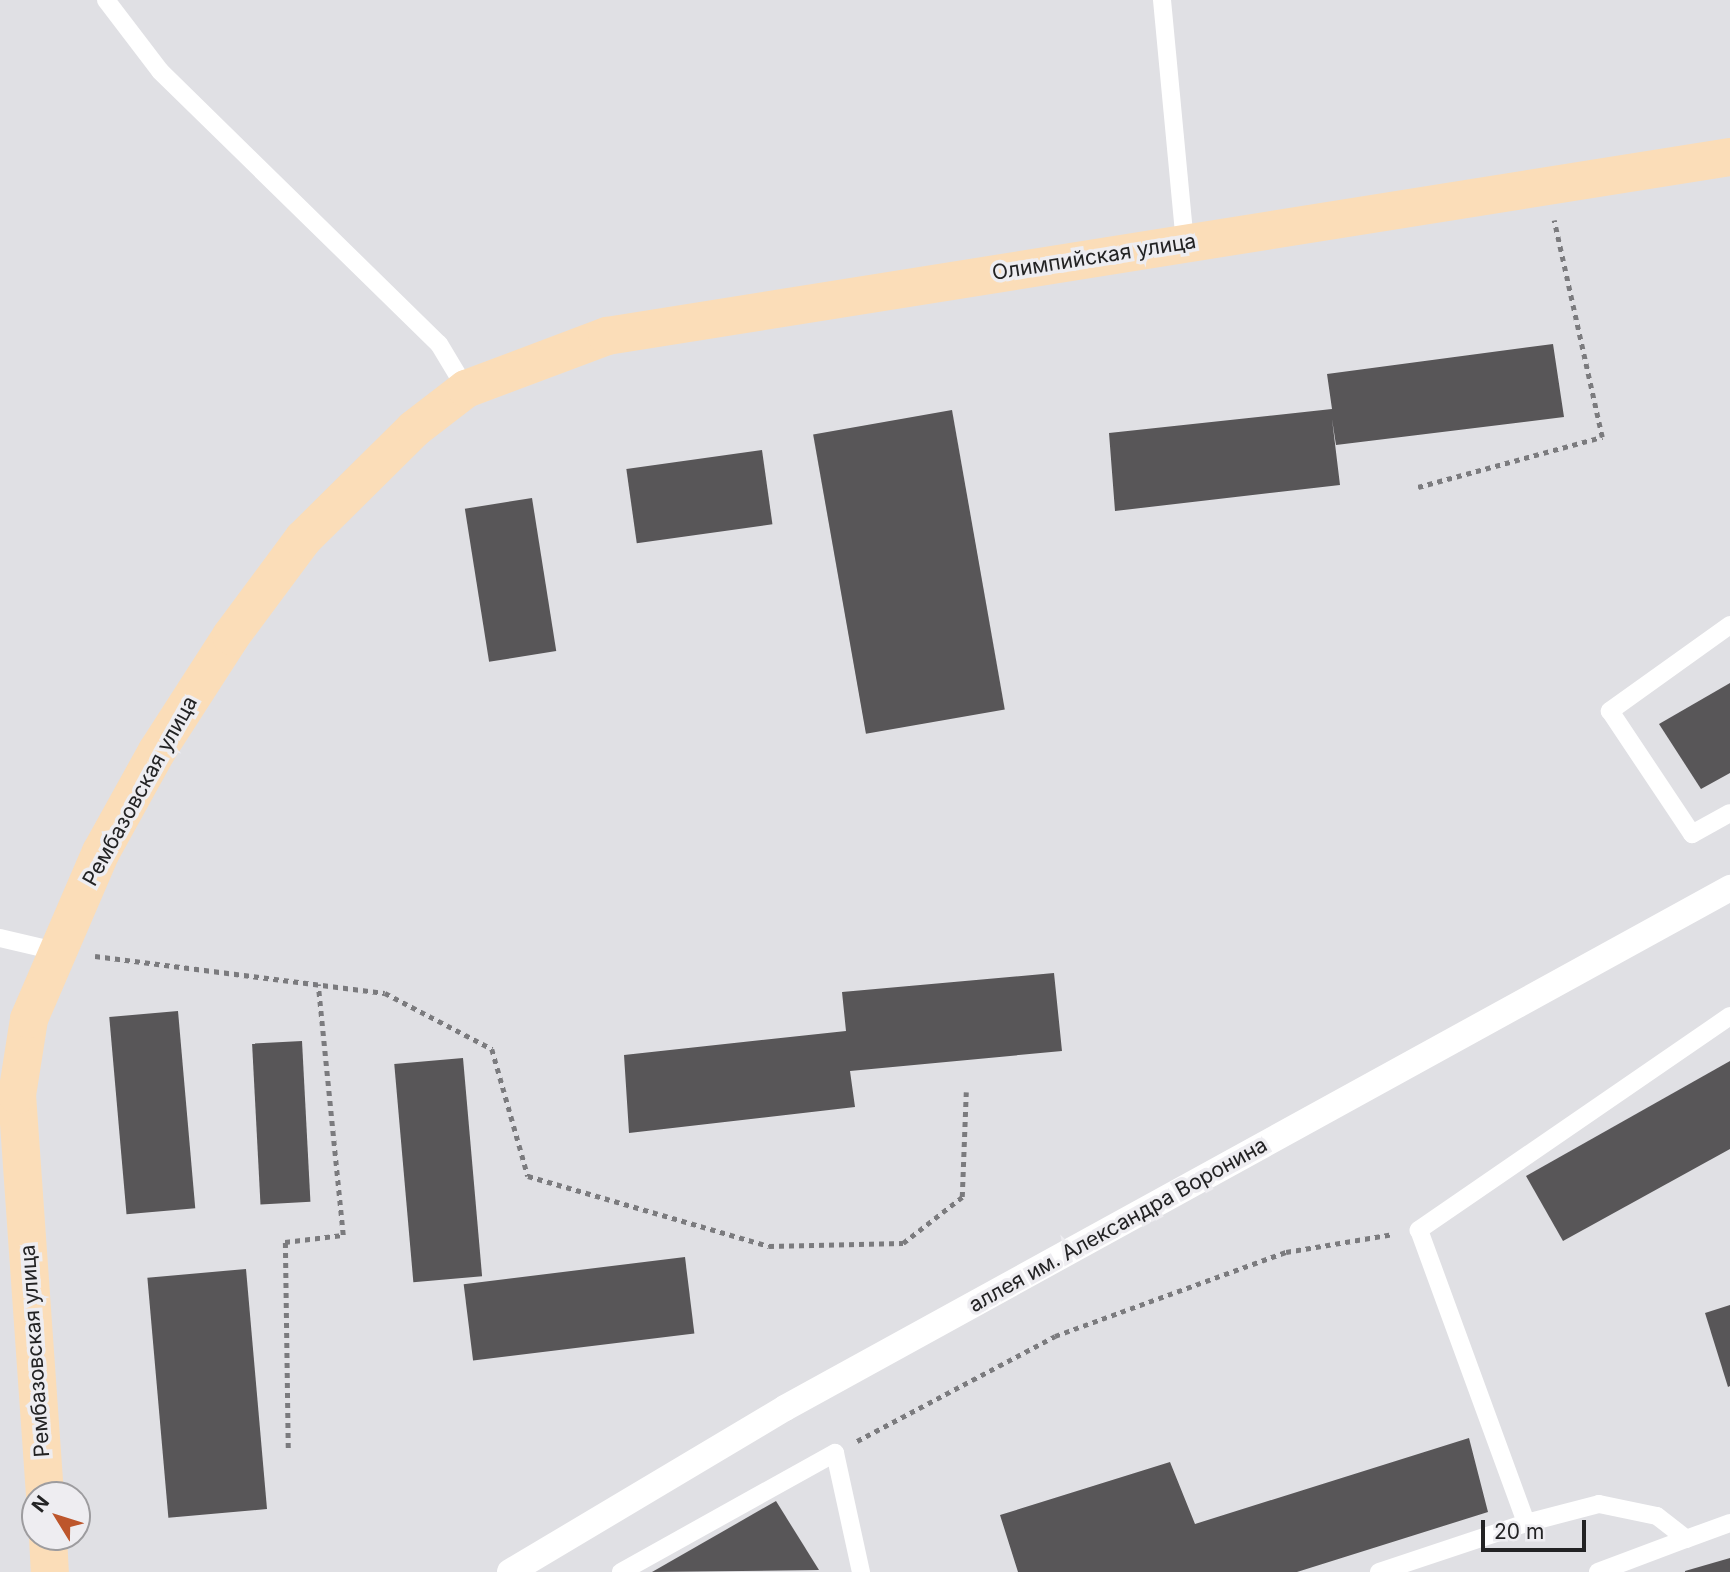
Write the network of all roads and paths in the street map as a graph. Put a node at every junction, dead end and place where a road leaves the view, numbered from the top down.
1 (106, 0) edge
2 (1162, 0) edge
3 (1730, 156) edge
4 (1547, 185) junction
5 (1185, 242) junction
6 (466, 389) junction
7 (1418, 487) dead end
8 (1730, 625) edge
9 (1730, 813) edge
10 (1730, 888) edge
11 (0, 939) edge
12 (56, 951) junction
13 (318, 984) junction
14 (1730, 1016) edge
15 (966, 1092) dead end
16 (1419, 1230) junction
17 (288, 1448) dead end
18 (835, 1453) junction
19 (44, 1481) edge
20 (1526, 1523) junction
21 (1730, 1523) edge
22 (1686, 1539) junction
23 (49, 1551) edge
24 (50, 1572) edge
25 (510, 1572) edge
26 (621, 1572) edge
27 (861, 1572) edge
28 (1379, 1572) edge
29 (1598, 1572) edge

1 - 6 lane
2 - 5 lane
3 - 4 main road, Олимпийская улица
4 - 5 main road, Олимпийская улица
4 - 7 path
5 - 6 main road, Олимпийская улица
6 - 12 main road, Рембазовская улица
8 - 9 lane
10 - 25 street, аллея им. Александра Воронина
11 - 12 lane
12 - 13 path
12 - 19 main road, Рембазовская улица
13 - 15 path
13 - 17 path
14 - 16 lane
16 - 18 path
16 - 20 lane
18 - 26 lane
18 - 27 lane
20 - 22 lane
20 - 28 lane
21 - 22 lane
22 - 29 lane
23 - 24 main road

